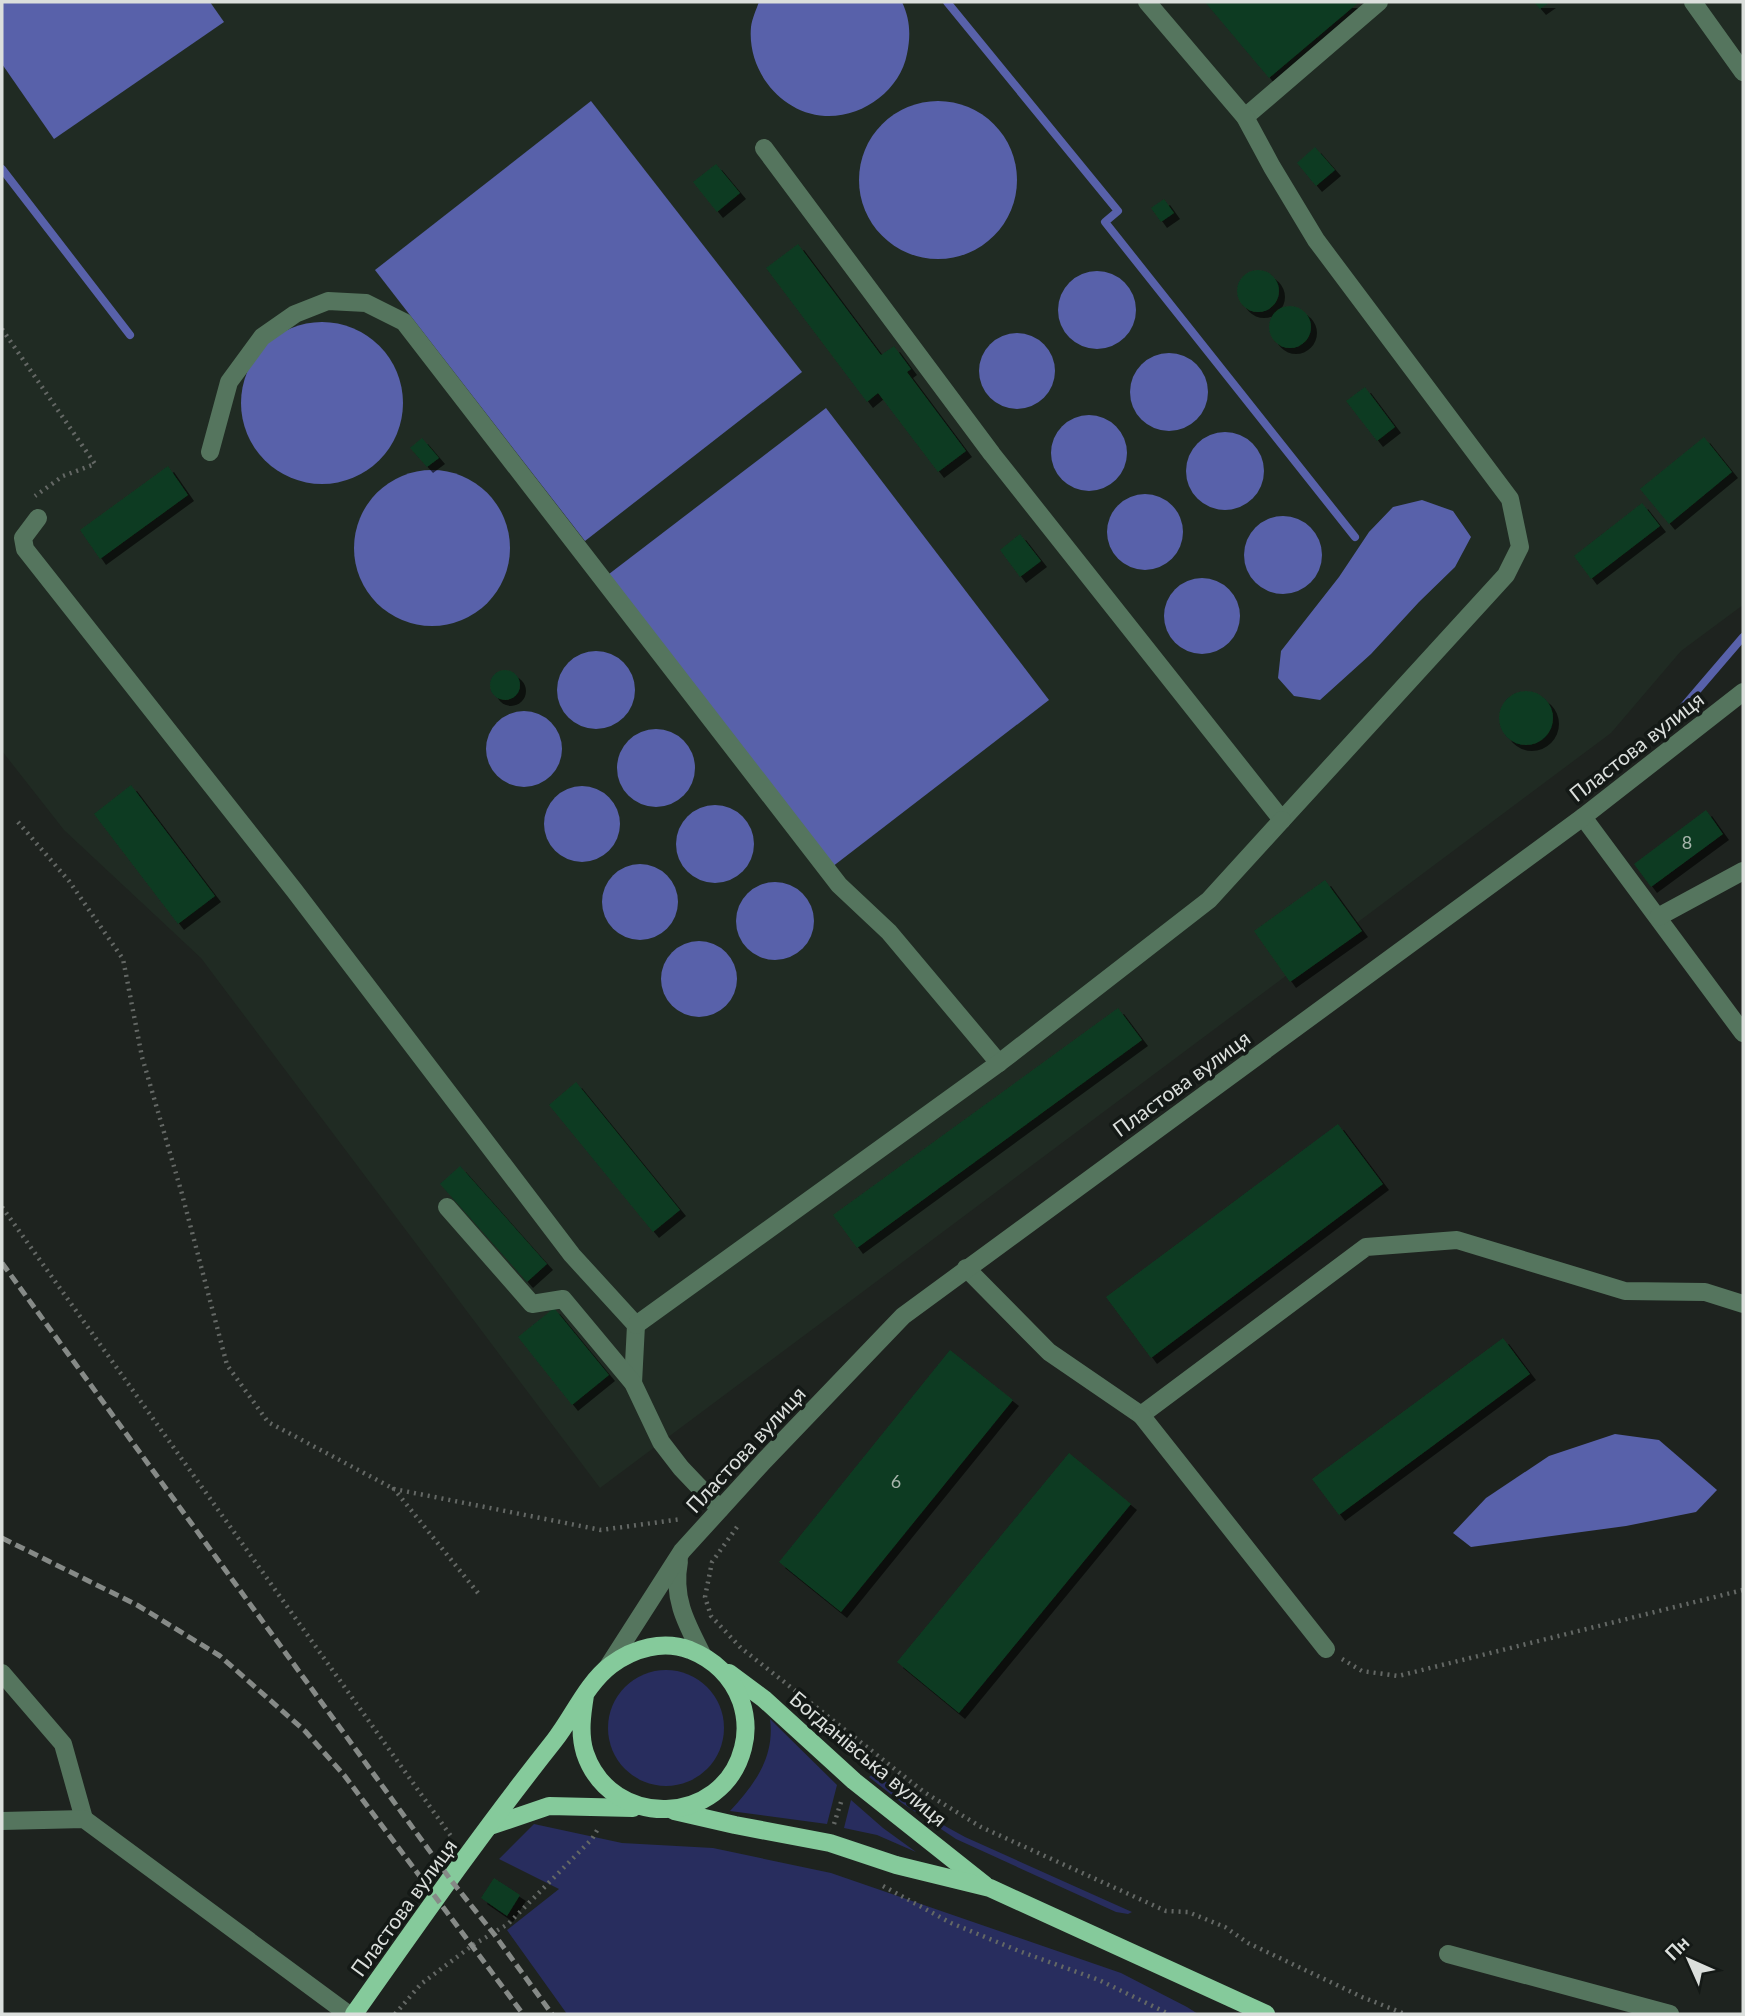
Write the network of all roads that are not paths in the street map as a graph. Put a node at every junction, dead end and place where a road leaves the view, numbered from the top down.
1 (1147, 2) edge
2 (1379, 2) edge
3 (1693, 2) edge
4 (1743, 72) edge
5 (1245, 117) junction
6 (764, 148) dead end
7 (210, 452) dead end
8 (38, 518) dead end
9 (1743, 692) edge
10 (1583, 817) junction
11 (1282, 820) junction
12 (1743, 871) edge
13 (1658, 917) junction
14 (1743, 1033) edge
15 (999, 1063) junction
16 (447, 1208) dead end
17 (966, 1268) junction
18 (1743, 1304) edge
19 (636, 1325) junction
20 (633, 1382) junction
21 (1141, 1415) junction
22 (720, 1508) junction
23 (682, 1550) junction
24 (1326, 1649) road end
25 (710, 1661) junction
26 (607, 1668) junction
27 (2, 1673) edge
28 (585, 1695) junction
29 (659, 1809) junction
30 (85, 1819) junction
31 (2, 1821) edge
32 (490, 1826) junction
33 (990, 1888) junction
34 (1448, 1954) dead end
35 (1246, 2011) edge
36 (348, 2014) edge
37 (354, 2014) edge
38 (1266, 2014) edge
39 (1670, 2014) edge

1 - 5 street
2 - 5 street
3 - 4 street
5 - 11 street
6 - 11 street
7 - 15 street
8 - 19 street
9 - 10 street, Пластова вулиця
10 - 13 street
10 - 17 street, Пластова вулиця
11 - 15 street
12 - 13 street
13 - 14 street
15 - 19 street
16 - 20 street
17 - 21 street
17 - 22 street, Пластова вулиця
18 - 21 street
19 - 20 street
20 - 22 street
21 - 24 street
22 - 23 street, Пластова вулиця
23 - 25 street
23 - 26 street, Пластова вулиця
25 - 26 main road
25 - 29 main road
25 - 33 main road, Богданівська вулиця
26 - 28 main road
27 - 30 street
28 - 29 main road
28 - 32 main road, Пластова вулиця
29 - 32 main road
29 - 33 main road, Богданівська вулиця
30 - 31 street
30 - 36 street
32 - 37 main road, Пластова вулиця
33 - 35 main road, Богданівська вулиця
34 - 39 street
35 - 38 main road, Богданівська вулиця

